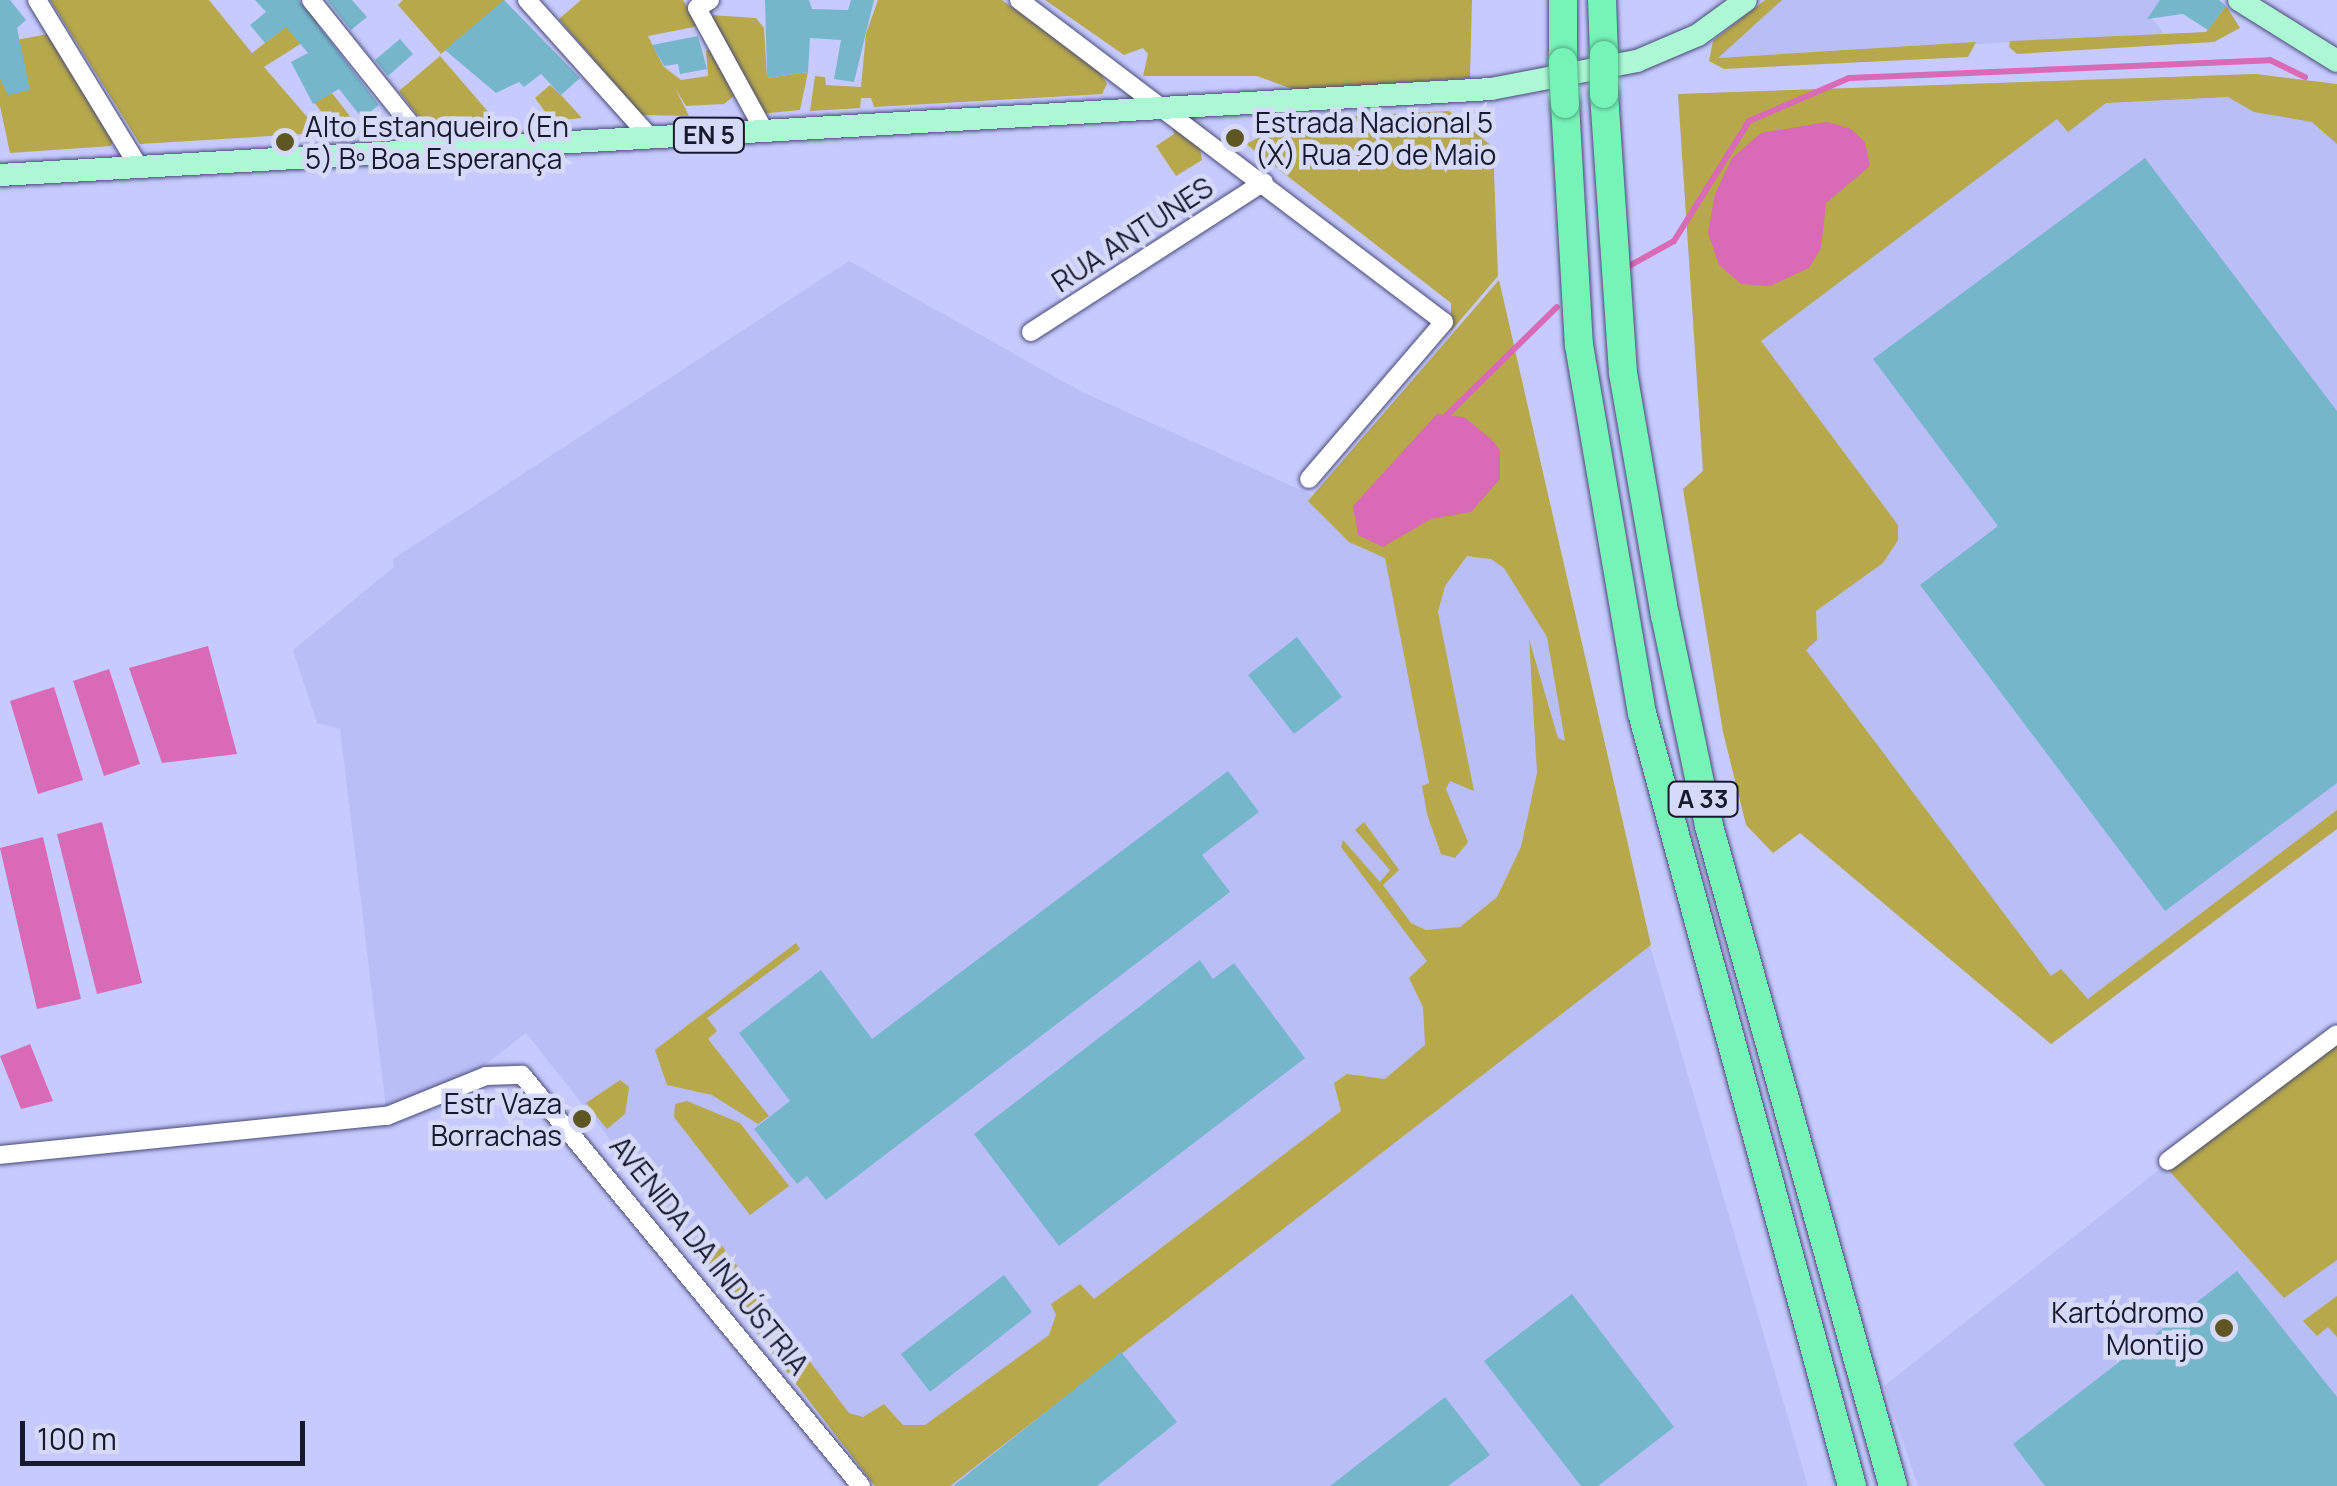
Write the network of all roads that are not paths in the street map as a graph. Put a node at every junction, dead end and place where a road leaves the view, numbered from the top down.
1 (37, 0) edge
2 (312, 0) edge
3 (526, 0) edge
4 (710, 0) edge
5 (1018, 0) edge
6 (1563, 0) edge
7 (1602, 0) edge
8 (1746, 0) edge
9 (2239, 0) edge
10 (2251, 0) edge
11 (2288, 29) junction
12 (2337, 60) edge
13 (1169, 109) junction
14 (765, 132) junction
15 (651, 138) junction
16 (432, 151) junction
17 (138, 168) junction
18 (0, 175) edge
19 (1264, 182) junction
20 (1031, 332) dead end
21 (1309, 479) dead end
22 (2337, 1034) edge
23 (0, 1154) edge
24 (2168, 1160) dead end
25 (862, 1486) edge
26 (1852, 1486) edge
27 (1893, 1486) edge

1 - 17 street
2 - 16 street
3 - 15 street
4 - 14 street
5 - 13 street
6 - 26 highway, A 33, bridge
7 - 27 highway, A 33, bridge
8 - 13 main road
9 - 11 main road
10 - 11 main road
11 - 12 main road
13 - 14 main road, EN 5
13 - 19 street
14 - 15 main road, EN 5
15 - 16 main road, EN 5
16 - 17 main road, EN 5
17 - 18 main road, EN 5
19 - 20 street, RUA ANTUNES
19 - 21 street
22 - 24 street
23 - 25 street, AVENIDA DA INDÚSTRIA

